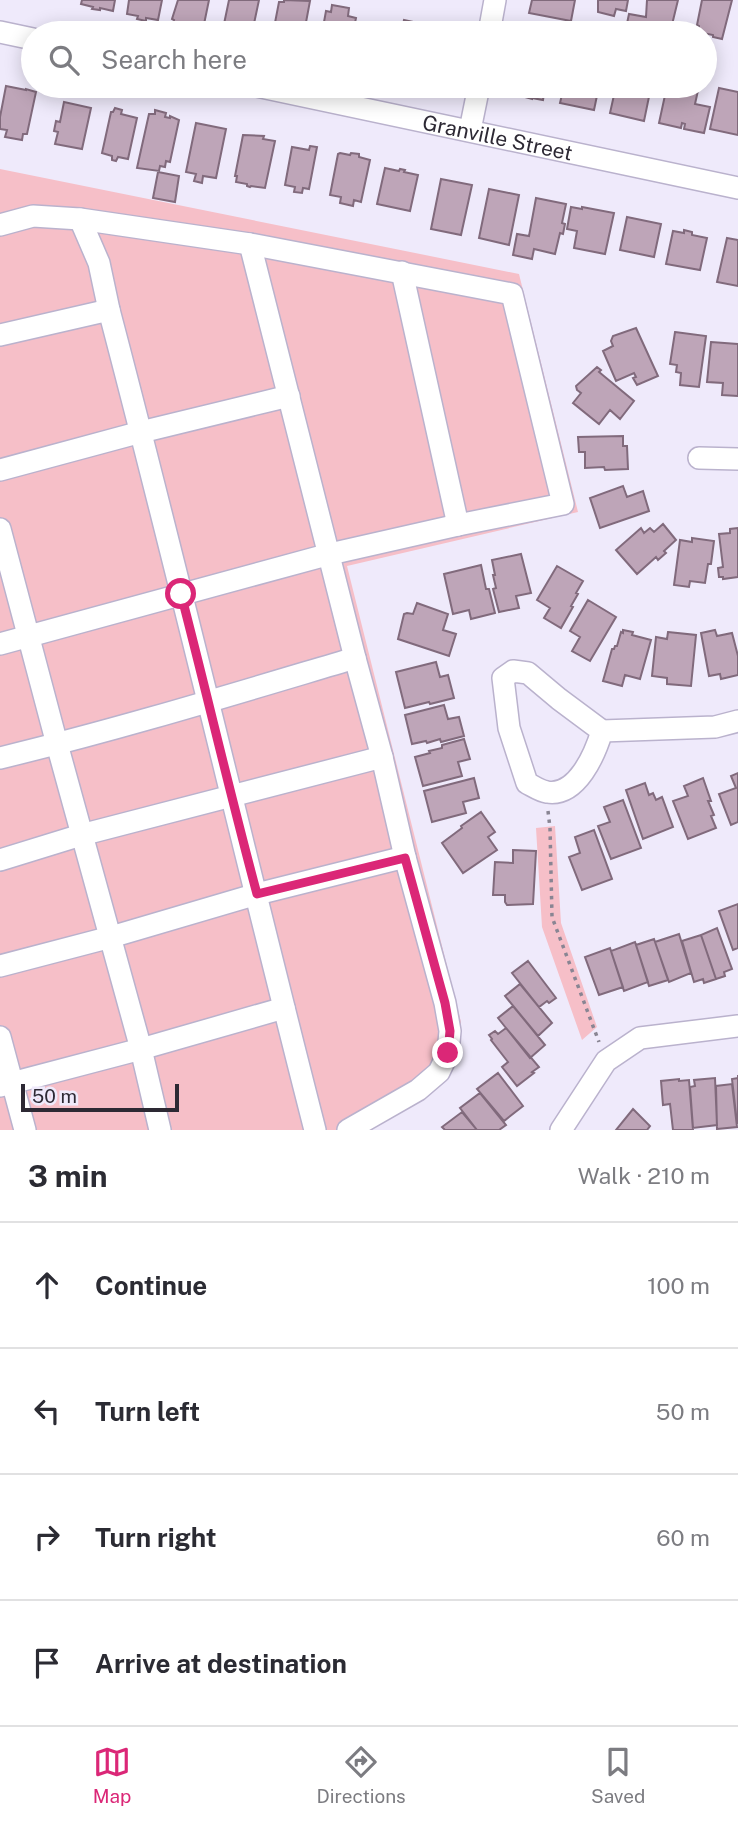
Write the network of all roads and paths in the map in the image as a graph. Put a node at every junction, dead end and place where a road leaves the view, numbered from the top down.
1 (495, 0) edge
2 (491, 21) edge
3 (0, 32) edge
4 (21, 36) edge
5 (313, 98) edge
6 (477, 98) edge
7 (470, 131) junction
8 (738, 188) edge
9 (80, 219) junction
10 (0, 225) edge
11 (250, 244) junction
12 (402, 272) junction
13 (109, 310) junction
14 (0, 335) edge
15 (289, 396) junction
16 (141, 432) junction
17 (699, 458) dead end
18 (738, 459) edge
19 (0, 470) edge
20 (458, 525) junction
21 (0, 529) edge
22 (330, 554) junction
23 (181, 594) junction
24 (29, 636) junction
25 (0, 644) edge
26 (355, 659) junction
27 (209, 702) junction
28 (738, 721) edge
29 (602, 731) junction
30 (57, 744) junction
31 (382, 757) junction
32 (0, 758) edge
33 (546, 792) junction
34 (230, 796) junction
35 (81, 835) junction
36 (405, 858) junction
37 (0, 860) edge
38 (257, 894) junction
39 (111, 937) junction
40 (0, 966) edge
41 (284, 1008) junction
42 (738, 1026) edge
43 (0, 1037) edge
44 (141, 1049) junction
45 (606, 1061) junction
46 (6, 1084) edge
47 (25, 1130) edge
48 (160, 1130) edge
49 (315, 1130) edge
50 (348, 1130) edge
51 (561, 1130) edge

1 - 2 street
3 - 4 street
5 - 7 street, Granville Street
6 - 7 street
7 - 8 street, Granville Street
9 - 10 street
9 - 11 street
9 - 13 street
11 - 12 street
11 - 15 street
12 - 20 street
12 - 20 street
13 - 14 street
13 - 16 street
15 - 16 street
15 - 22 street
16 - 19 street
16 - 23 street
17 - 18 street
20 - 22 street
21 - 24 street
22 - 23 street
22 - 26 street
23 - 24 street
23 - 27 street
24 - 25 street
24 - 30 street
26 - 27 street
26 - 31 street
27 - 30 street
27 - 34 street
28 - 29 street
29 - 33 street
29 - 33 street
30 - 32 street
30 - 35 street
31 - 34 street
31 - 36 street
33 - 45 path
34 - 35 street
34 - 38 street
35 - 37 street
35 - 39 street
36 - 38 street
36 - 50 street
38 - 39 street
38 - 41 street
39 - 40 street
39 - 44 street
41 - 44 street
41 - 49 street
42 - 45 street
43 - 46 street
44 - 46 street
44 - 48 street
45 - 51 street
46 - 47 street

